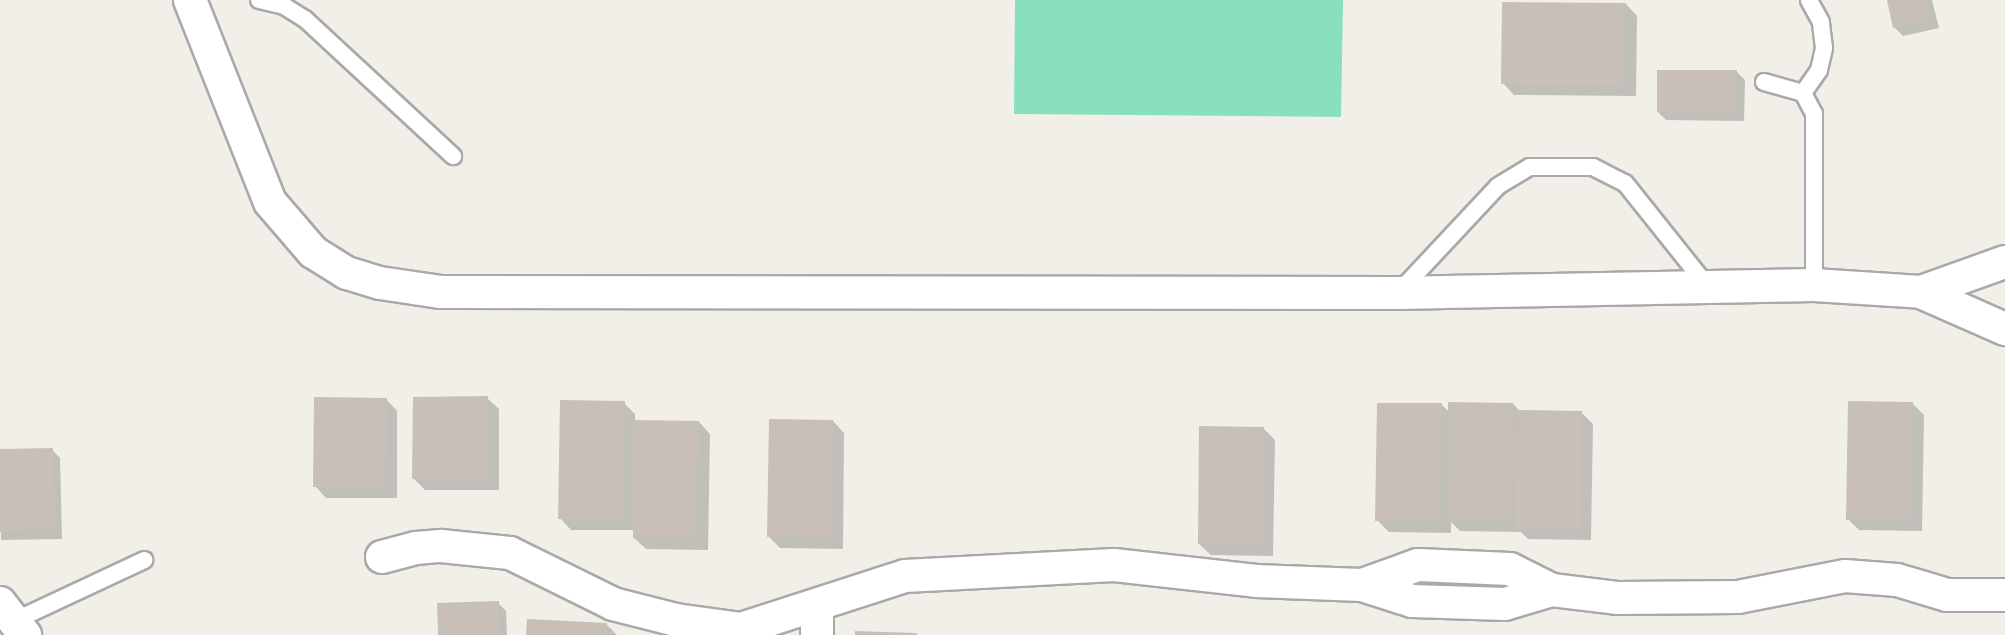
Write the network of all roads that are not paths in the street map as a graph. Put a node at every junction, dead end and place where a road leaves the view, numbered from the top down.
1 (190, 0) edge
2 (259, 0) edge
3 (1809, 0) edge
4 (1764, 82) dead end
5 (1803, 93) junction
6 (453, 156) dead end
7 (2005, 263) edge
8 (1814, 285) junction
9 (1708, 286) junction
10 (1921, 292) junction
11 (1398, 293) junction
12 (2005, 327) edge
13 (382, 557) dead end
14 (144, 560) dead end
15 (2005, 595) edge
16 (817, 620) edge
17 (14, 624) edge

1 - 11 street
2 - 6 lane
3 - 5 lane
4 - 5 lane
5 - 8 lane
7 - 10 street
8 - 9 street
8 - 10 street
9 - 11 street
9 - 11 lane
10 - 12 street
13 - 16 street
14 - 17 lane
15 - 16 street

